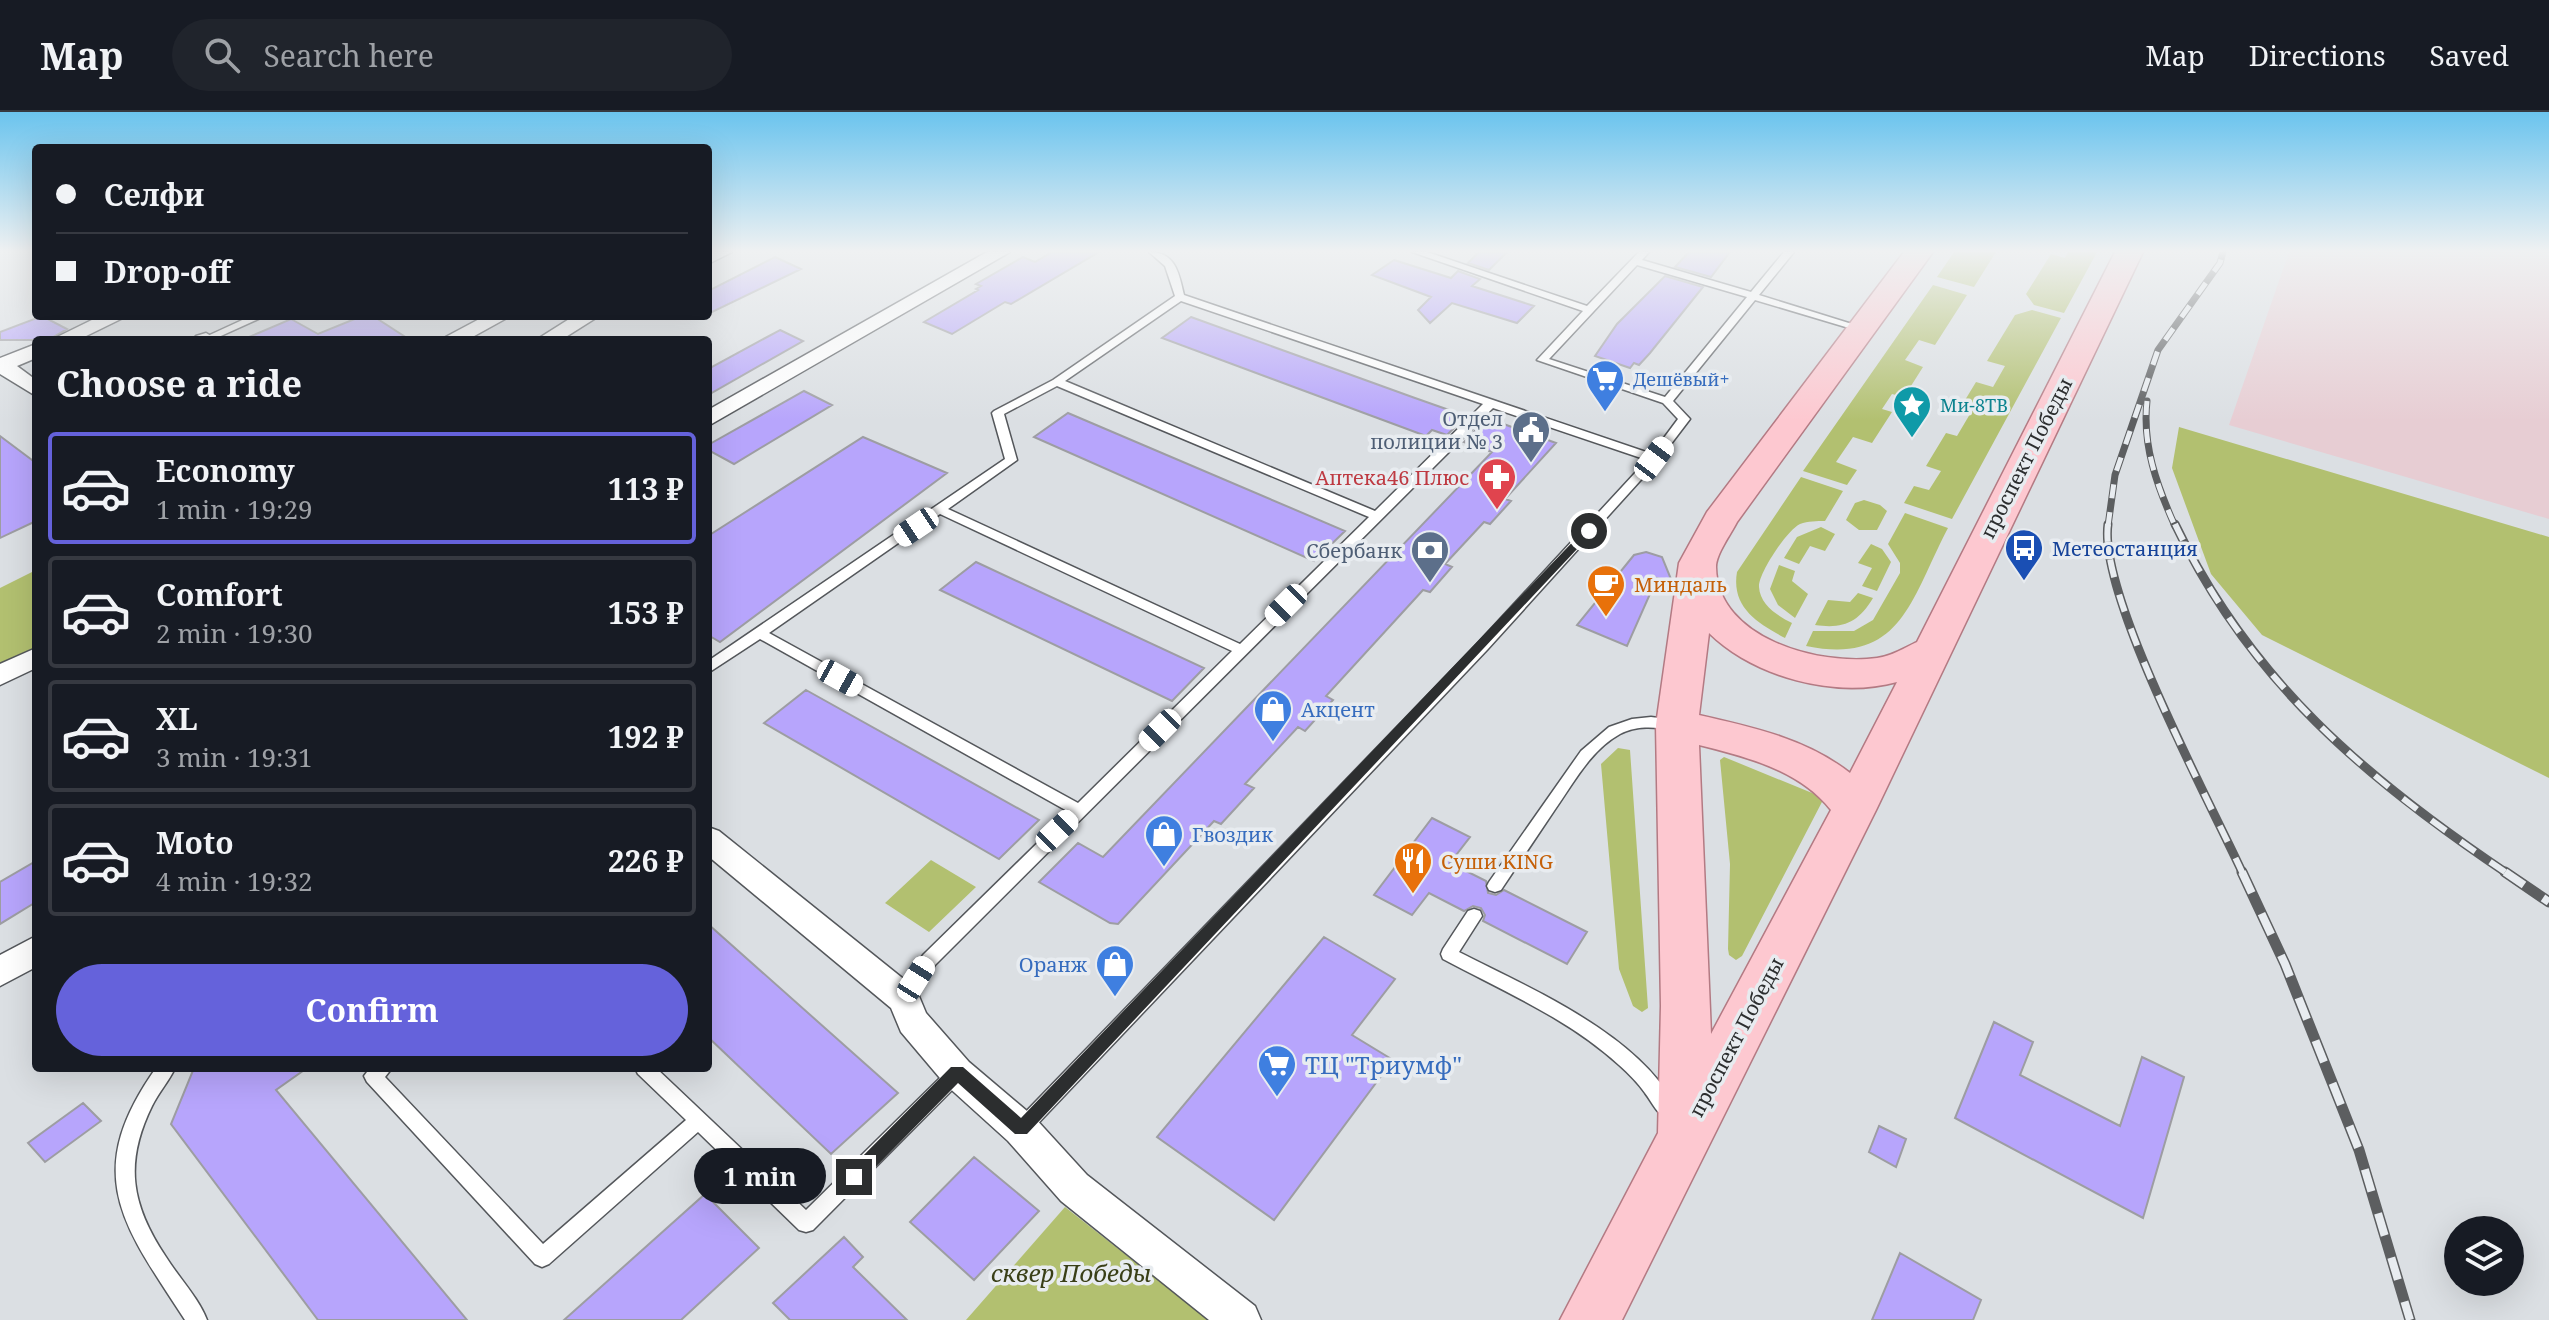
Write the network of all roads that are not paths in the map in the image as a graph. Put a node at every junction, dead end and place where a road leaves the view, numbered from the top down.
1 (902, 308) edge
2 (1164, 308) edge
3 (1214, 308) edge
4 (1584, 308) edge
5 (1744, 308) edge
6 (1790, 308) edge
7 (1878, 308) edge
8 (2101, 308) edge
9 (1589, 310) joint
10 (108, 320) edge
11 (250, 320) edge
12 (494, 320) edge
13 (582, 320) edge
14 (1863, 329) junction
15 (70, 336) edge
16 (212, 336) edge
17 (459, 336) edge
18 (553, 336) edge
19 (32, 352) edge
20 (3, 369) edge
21 (1057, 382) junction
22 (32, 387) edge
23 (1667, 401) junction
24 (1492, 402) junction
25 (712, 417) edge
26 (1654, 459) junction
27 (941, 510) junction
28 (1377, 516) junction
29 (1698, 563) junction
30 (761, 634) junction
31 (1241, 650) junction
32 (1929, 652) junction
33 (32, 659) edge
34 (712, 665) edge
35 (0, 675) edge
36 (1677, 725) junction
37 (1855, 808) junction
38 (1078, 810) junction
39 (712, 842) edge
40 (1495, 886) dead end
41 (1474, 916) dead end
42 (32, 952) edge
43 (0, 972) edge
44 (904, 999) junction
45 (163, 1072) edge
46 (378, 1072) edge
47 (648, 1072) edge
48 (957, 1073) junction
49 (699, 1120) junction
50 (1021, 1129) junction
51 (1683, 1137) junction
52 (197, 1320) edge
53 (1241, 1320) edge
54 (1590, 1320) edge

1 - 25 street
2 - 21 lane
3 - 24 lane
4 - 9 lane
5 - 23 lane
6 - 14 lane
7 - 14 main road, проспект Победы
8 - 32 main road, проспект Победы
9 - 23 lane
10 - 15 street
11 - 16 lane
12 - 17 street
13 - 18 street
14 - 29 main road, проспект Победы
19 - 20 street
20 - 22 street
21 - 27 lane
21 - 28 lane
23 - 26 lane
24 - 26 lane
24 - 28 lane
26 - 50 lane
27 - 30 lane
27 - 31 lane
28 - 31 lane
29 - 32 main road
29 - 36 main road, проспект Победы
30 - 34 lane
30 - 38 lane
31 - 38 lane
32 - 37 main road, проспект Победы
33 - 35 street
36 - 37 main road
36 - 40 lane
36 - 51 main road, проспект Победы
37 - 51 main road, проспект Победы
38 - 44 lane
39 - 44 street
41 - 51 lane
42 - 43 street
44 - 48 street
45 - 52 lane
46 - 49 lane
47 - 49 lane
48 - 49 lane
48 - 50 street
50 - 53 street
51 - 54 main road

